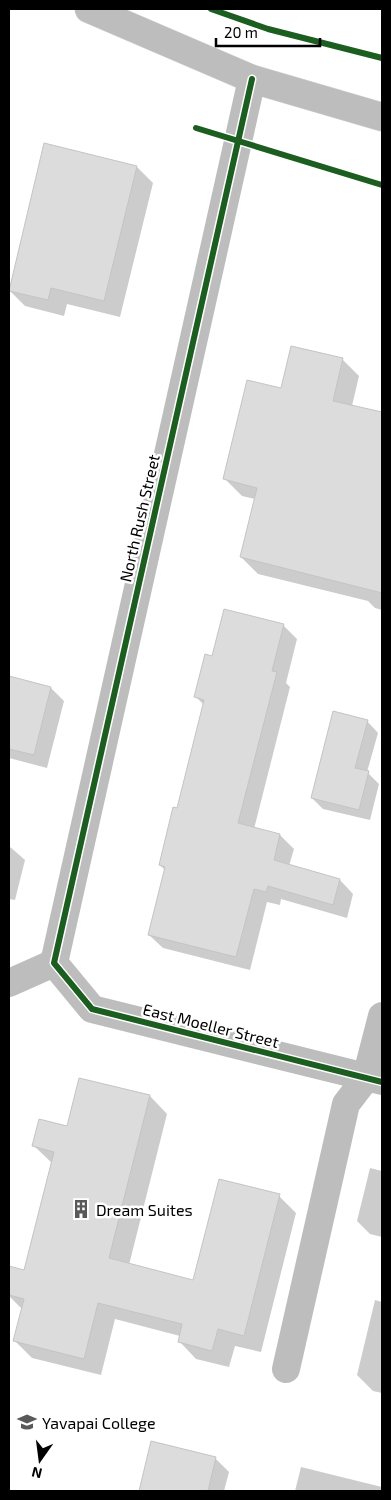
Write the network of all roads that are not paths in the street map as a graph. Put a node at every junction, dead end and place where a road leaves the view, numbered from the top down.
1 (89, 9) edge
2 (252, 79) junction
3 (382, 117) edge
4 (54, 963) junction
5 (9, 983) edge
6 (382, 1016) edge
7 (374, 1080) edge
8 (286, 1369) dead end

1 - 2 street
2 - 3 street
2 - 4 street, North Rush Street
4 - 5 street
4 - 7 street, East Moeller Street
6 - 7 street
7 - 8 street

